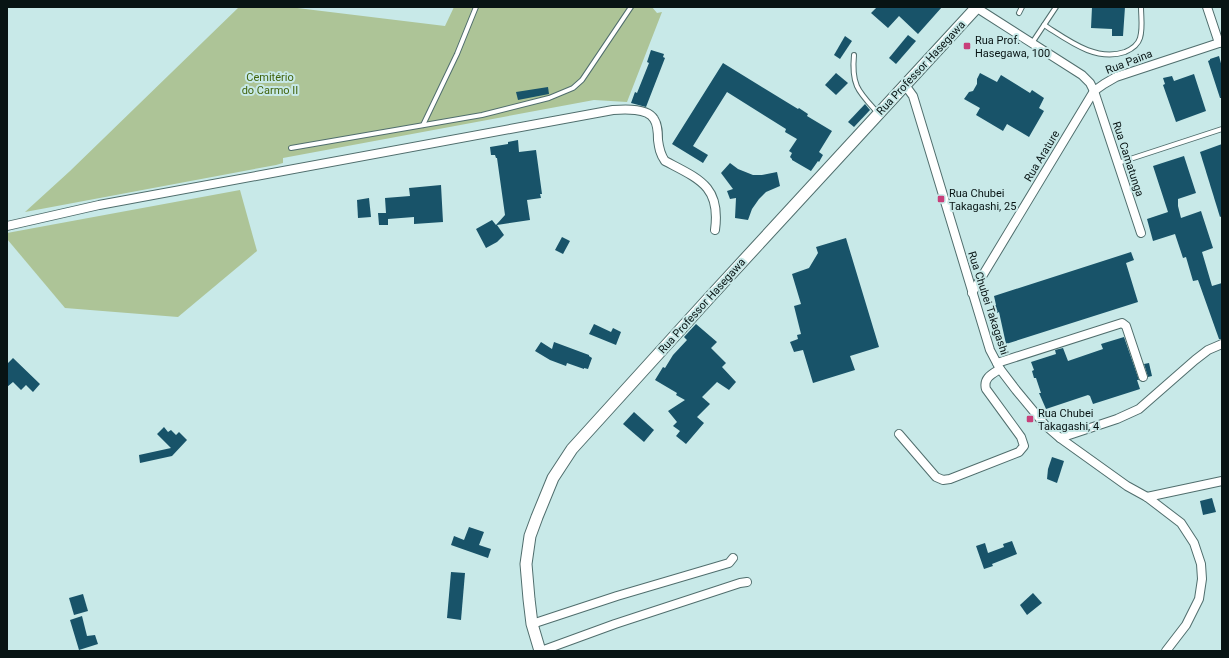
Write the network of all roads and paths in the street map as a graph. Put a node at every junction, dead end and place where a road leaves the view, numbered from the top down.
1 (476, 7) edge
2 (631, 7) edge
3 (977, 7) edge
4 (1022, 7) edge
5 (1056, 7) edge
6 (1141, 7) edge
7 (1207, 7) edge
8 (1019, 13) dead end
9 (1044, 25) junction
10 (1220, 42) edge
11 (1032, 43) junction
12 (854, 55) dead end
13 (905, 85) junction
14 (1094, 92) junction
15 (879, 114) junction
16 (424, 125) junction
17 (1222, 129) edge
18 (291, 148) dead end
19 (1118, 162) junction
20 (7, 226) edge
21 (715, 230) dead end
22 (1141, 233) dead end
23 (972, 292) junction
24 (1222, 344) edge
25 (998, 366) junction
26 (1143, 377) dead end
27 (899, 434) dead end
28 (1060, 438) junction
29 (1222, 481) edge
30 (1147, 498) junction
31 (733, 558) dead end
32 (746, 582) dead end
33 (532, 624) junction
34 (541, 651) edge
35 (1166, 651) edge

1 - 16 lane
2 - 16 lane
3 - 11 street
3 - 13 street, Rua Professor Hasegawa
4 - 8 lane
5 - 9 lane
6 - 9 lane
7 - 10 street
9 - 11 lane
10 - 14 street, Rua Paina
11 - 14 street
12 - 15 lane
13 - 15 street, Rua Professor Hasegawa
13 - 23 street, Rua Chubei Takagashi
14 - 19 street, Rua Camatunga
14 - 23 street, Rua Arature
15 - 33 street, Rua Professor Hasegawa
16 - 18 lane
17 - 19 lane
19 - 22 street, Rua Camatunga
20 - 21 street
23 - 25 street, Rua Chubei Takagashi
24 - 28 street
25 - 26 street
25 - 27 street
25 - 28 street, Rua Chubei Takagashi
28 - 30 street, Rua Chubei Takagashi
29 - 30 street
30 - 35 street, Rua Chubei Takagashi
31 - 33 street
32 - 34 street
33 - 34 street, Rua Professor Hasegawa

